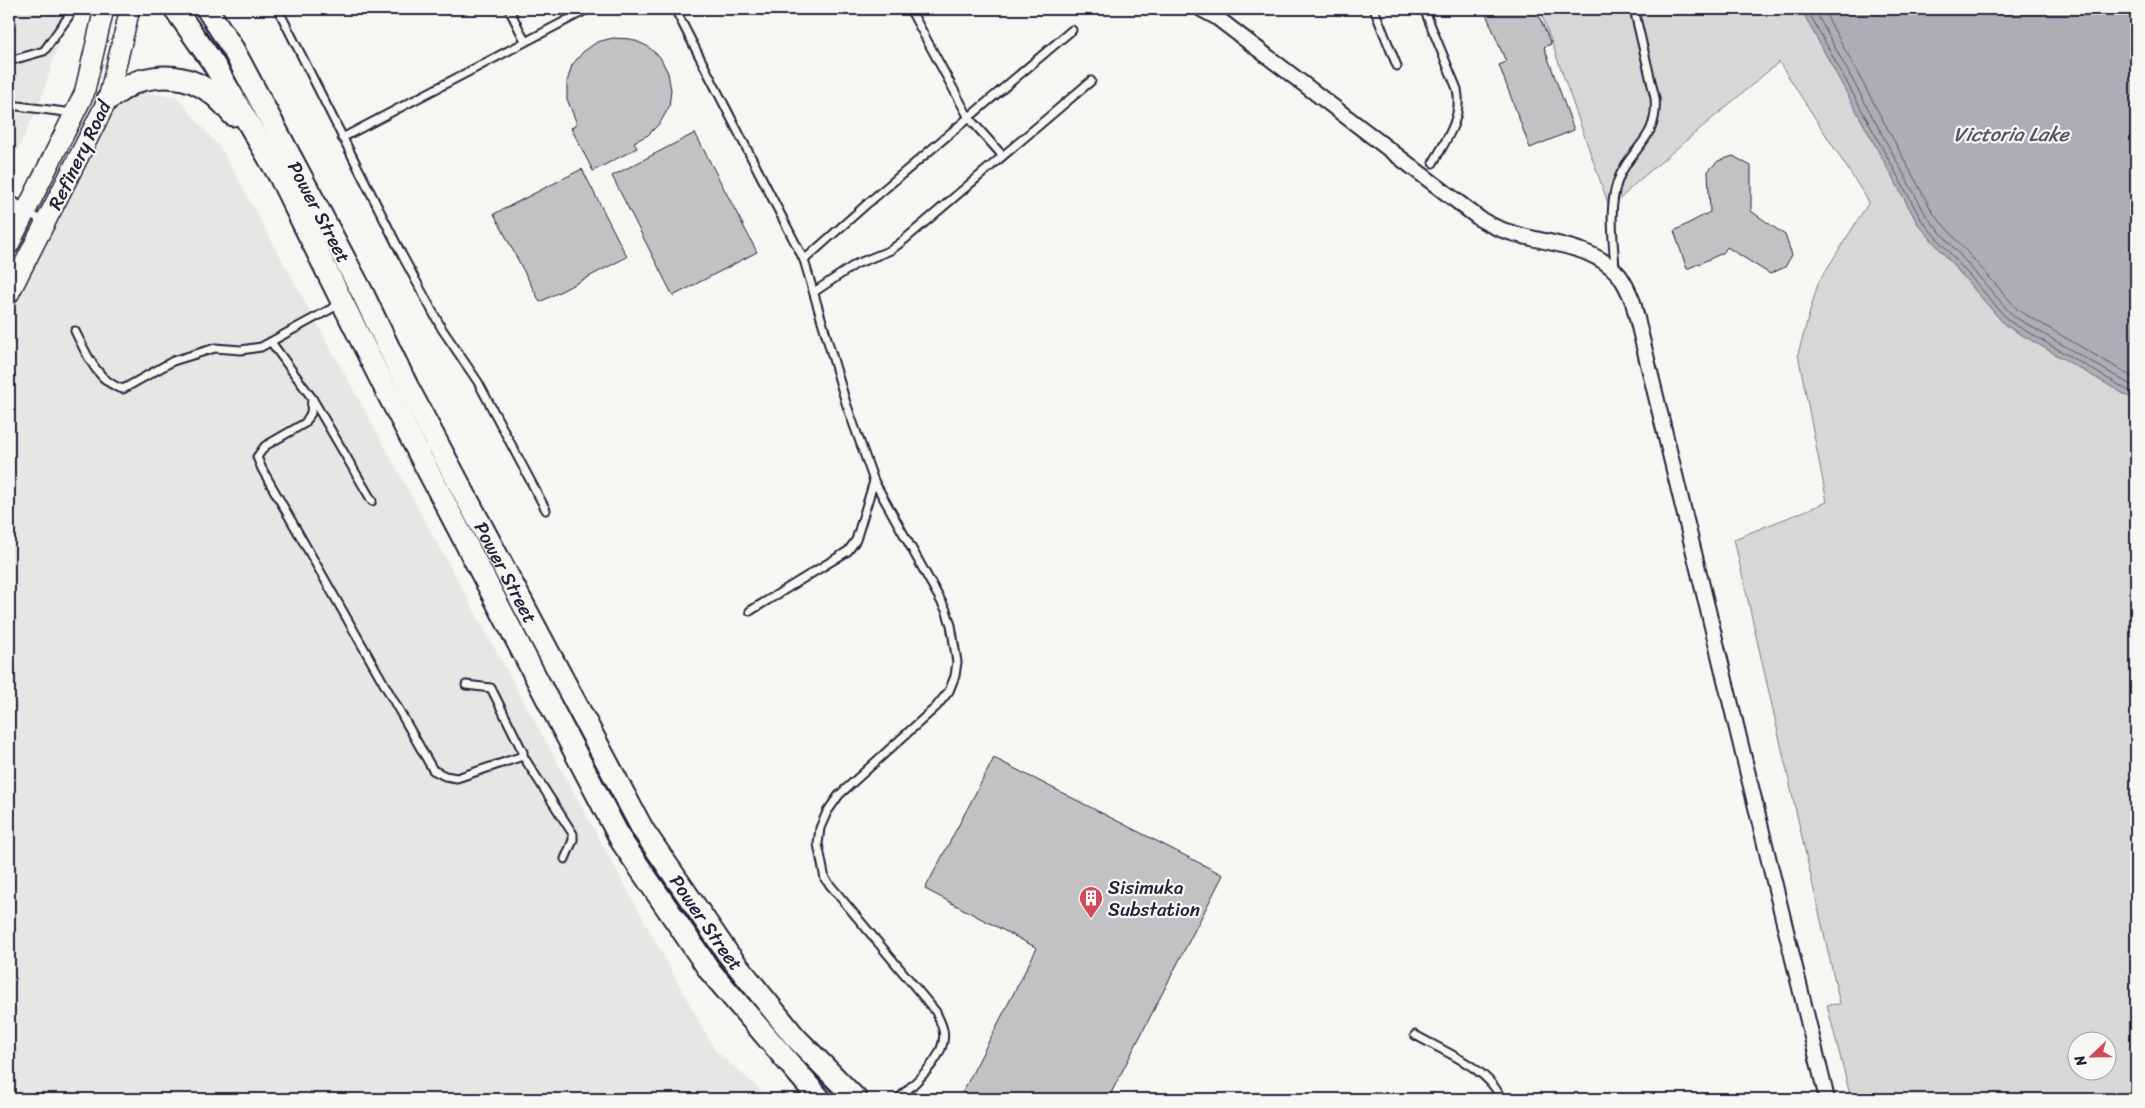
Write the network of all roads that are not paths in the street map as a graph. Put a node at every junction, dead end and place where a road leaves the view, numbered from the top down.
1 (104, 9) edge
2 (130, 9) edge
3 (175, 9) edge
4 (207, 9) edge
5 (278, 9) edge
6 (509, 9) edge
7 (588, 9) edge
8 (675, 9) edge
9 (910, 9) edge
10 (1202, 9) edge
11 (1374, 9) edge
12 (1424, 9) edge
13 (1634, 9) edge
14 (69, 16) dead end
15 (1072, 30) dead end
16 (526, 42) junction
17 (9, 61) edge
18 (1396, 66) dead end
19 (1091, 81) dead end
20 (108, 99) junction
21 (9, 106) edge
22 (74, 113) junction
23 (969, 118) junction
24 (342, 138) junction
25 (1002, 155) junction
26 (1433, 163) dead end
27 (280, 177) junction
28 (9, 198) edge
29 (25, 210) junction
30 (44, 224) junction
31 (9, 245) edge
32 (804, 260) junction
33 (1615, 271) junction
34 (814, 292) junction
35 (9, 294) edge
36 (352, 297) junction
37 (75, 331) dead end
38 (271, 342) junction
39 (312, 398) junction
40 (874, 481) junction
41 (372, 500) dead end
42 (546, 510) dead end
43 (508, 576) junction
44 (488, 588) junction
45 (750, 611) dead end
46 (466, 685) dead end
47 (523, 756) junction
48 (566, 859) dead end
49 (728, 954) junction
50 (710, 971) junction
51 (1416, 1036) dead end
52 (820, 1099) edge
53 (856, 1099) edge
54 (898, 1099) edge
55 (1501, 1099) edge
56 (1827, 1099) edge

1 - 22 main road, Refinery Road
2 - 20 main road, Refinery Road
3 - 27 main road, Power Street
4 - 36 main road, Power Street
5 - 24 lane
6 - 16 lane
7 - 16 lane
8 - 32 lane
9 - 23 lane
10 - 33 street
11 - 18 lane
12 - 26 lane
13 - 33 lane
14 - 17 lane
15 - 23 lane
16 - 24 lane
19 - 25 lane
20 - 27 main road
20 - 30 main road, Refinery Road
21 - 22 lane
22 - 29 main road, Refinery Road
23 - 25 lane
23 - 32 lane
24 - 42 lane
25 - 34 lane
27 - 36 main road, Power Street
28 - 29 lane
29 - 30 lane
29 - 31 main road, Refinery Road
30 - 35 main road, Refinery Road
32 - 34 lane
33 - 56 street
34 - 40 lane
36 - 38 lane
36 - 43 main road, Power Street
36 - 44 main road, Power Street
37 - 38 lane
38 - 39 lane
39 - 41 lane
39 - 47 lane
40 - 45 lane
40 - 54 lane
43 - 44 main road
43 - 49 main road, Power Street
44 - 50 main road, Power Street
46 - 47 lane
47 - 48 lane
49 - 50 main road
49 - 53 main road, Power Street
50 - 52 main road, Power Street
51 - 55 lane

